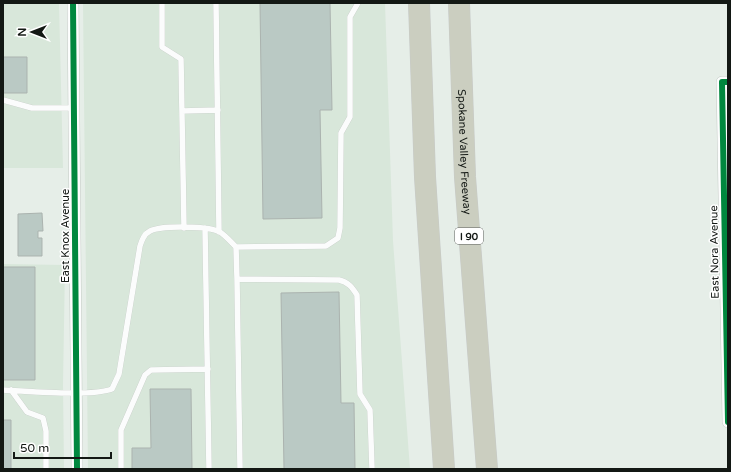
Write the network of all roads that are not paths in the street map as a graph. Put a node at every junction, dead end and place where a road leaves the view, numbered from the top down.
1 (73, 3) edge
2 (162, 3) edge
3 (216, 3) edge
4 (358, 3) edge
5 (420, 3) edge
6 (459, 3) edge
7 (725, 82) edge
8 (3, 100) edge
9 (74, 108) junction
10 (218, 110) junction
11 (182, 111) junction
12 (184, 228) junction
13 (205, 228) junction
14 (219, 232) junction
15 (236, 247) junction
16 (726, 260) edge
17 (236, 279) junction
18 (208, 369) junction
19 (3, 390) edge
20 (11, 390) junction
21 (76, 392) junction
22 (728, 422) edge
23 (46, 469) edge
24 (77, 469) edge
25 (120, 469) edge
26 (209, 469) edge
27 (240, 469) edge
28 (372, 469) edge
29 (444, 469) edge
30 (487, 469) edge

1 - 9 street, East Knox Avenue
2 - 11 lane
3 - 10 lane
4 - 15 lane
5 - 29 highway
6 - 30 highway, Spokane Valley Freeway / I 90
7 - 16 street, East Nora Avenue
8 - 9 lane
9 - 21 street, East Knox Avenue
10 - 11 lane
10 - 14 lane
11 - 12 lane
12 - 13 lane
12 - 21 lane
13 - 14 lane
13 - 18 lane
14 - 15 lane
15 - 17 lane
16 - 22 street, East Nora Avenue
17 - 27 lane
17 - 28 lane
18 - 25 lane
18 - 26 lane
19 - 20 lane
20 - 21 lane
20 - 23 lane
21 - 24 street, East Knox Avenue

